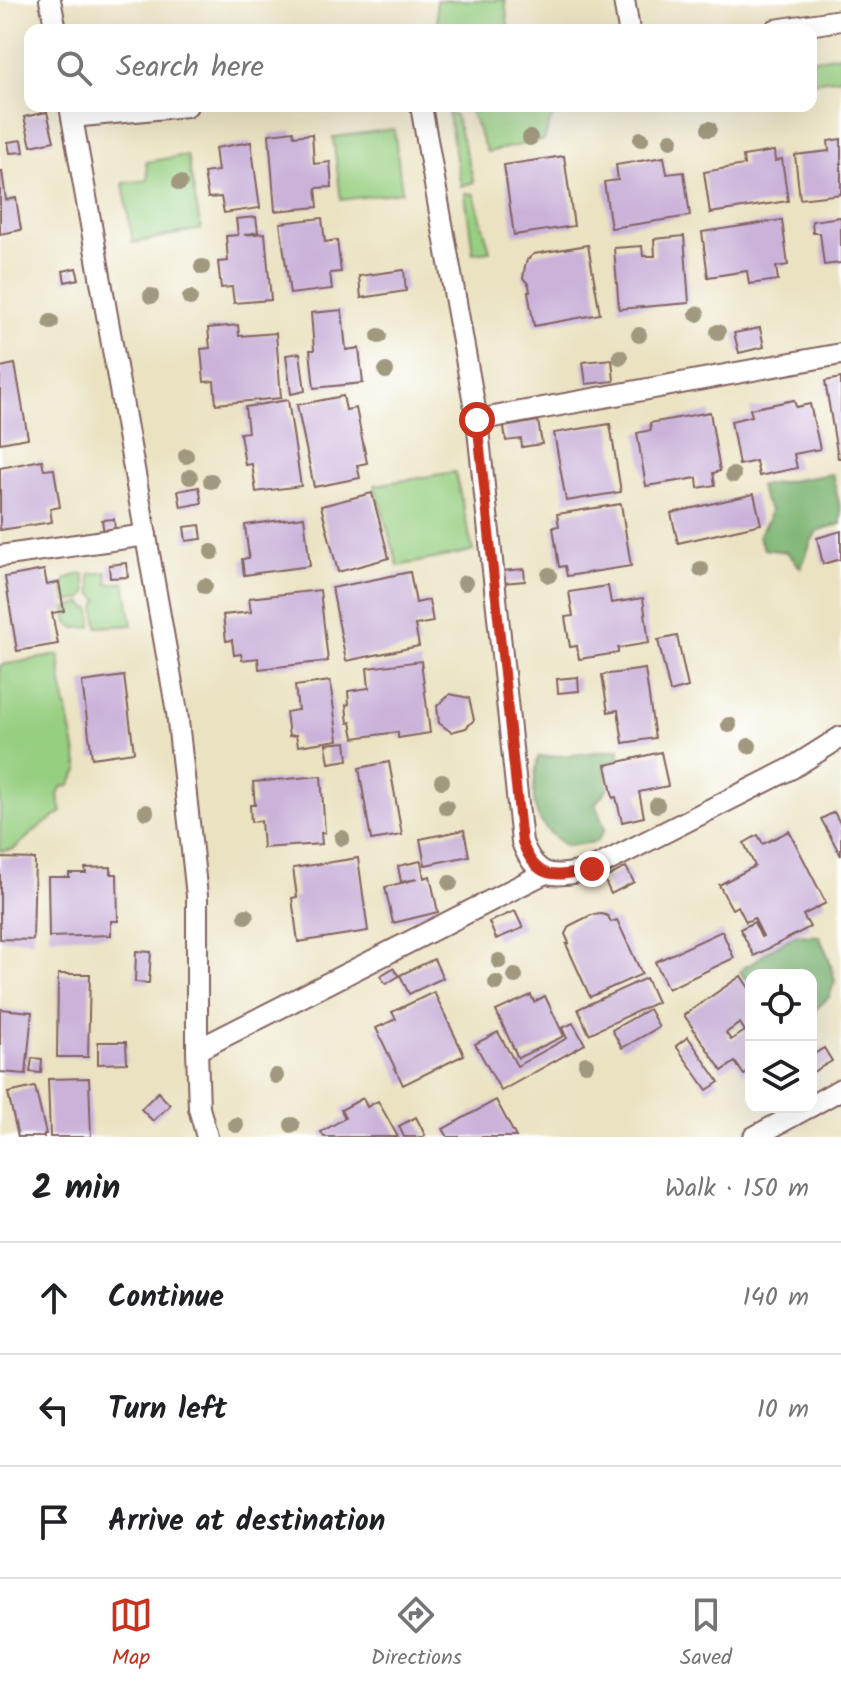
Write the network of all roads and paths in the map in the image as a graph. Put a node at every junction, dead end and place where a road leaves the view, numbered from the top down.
1 (50, 0) edge
2 (624, 0) edge
3 (841, 20) edge
4 (55, 24) edge
5 (628, 24) edge
6 (815, 24) edge
7 (71, 112) edge
8 (422, 112) edge
9 (841, 354) edge
10 (477, 420) junction
11 (146, 535) junction
12 (0, 556) edge
13 (841, 737) edge
14 (545, 873) junction
15 (197, 1050) junction
16 (841, 1089) edge
17 (817, 1102) edge
18 (797, 1113) edge
19 (207, 1137) edge
20 (754, 1137) edge

1 - 4 street
2 - 5 street
3 - 6 street
7 - 11 street
8 - 10 street
9 - 10 street
10 - 14 street
11 - 12 street
11 - 15 street
13 - 14 street
14 - 15 street
15 - 19 street
16 - 17 street
18 - 20 street

